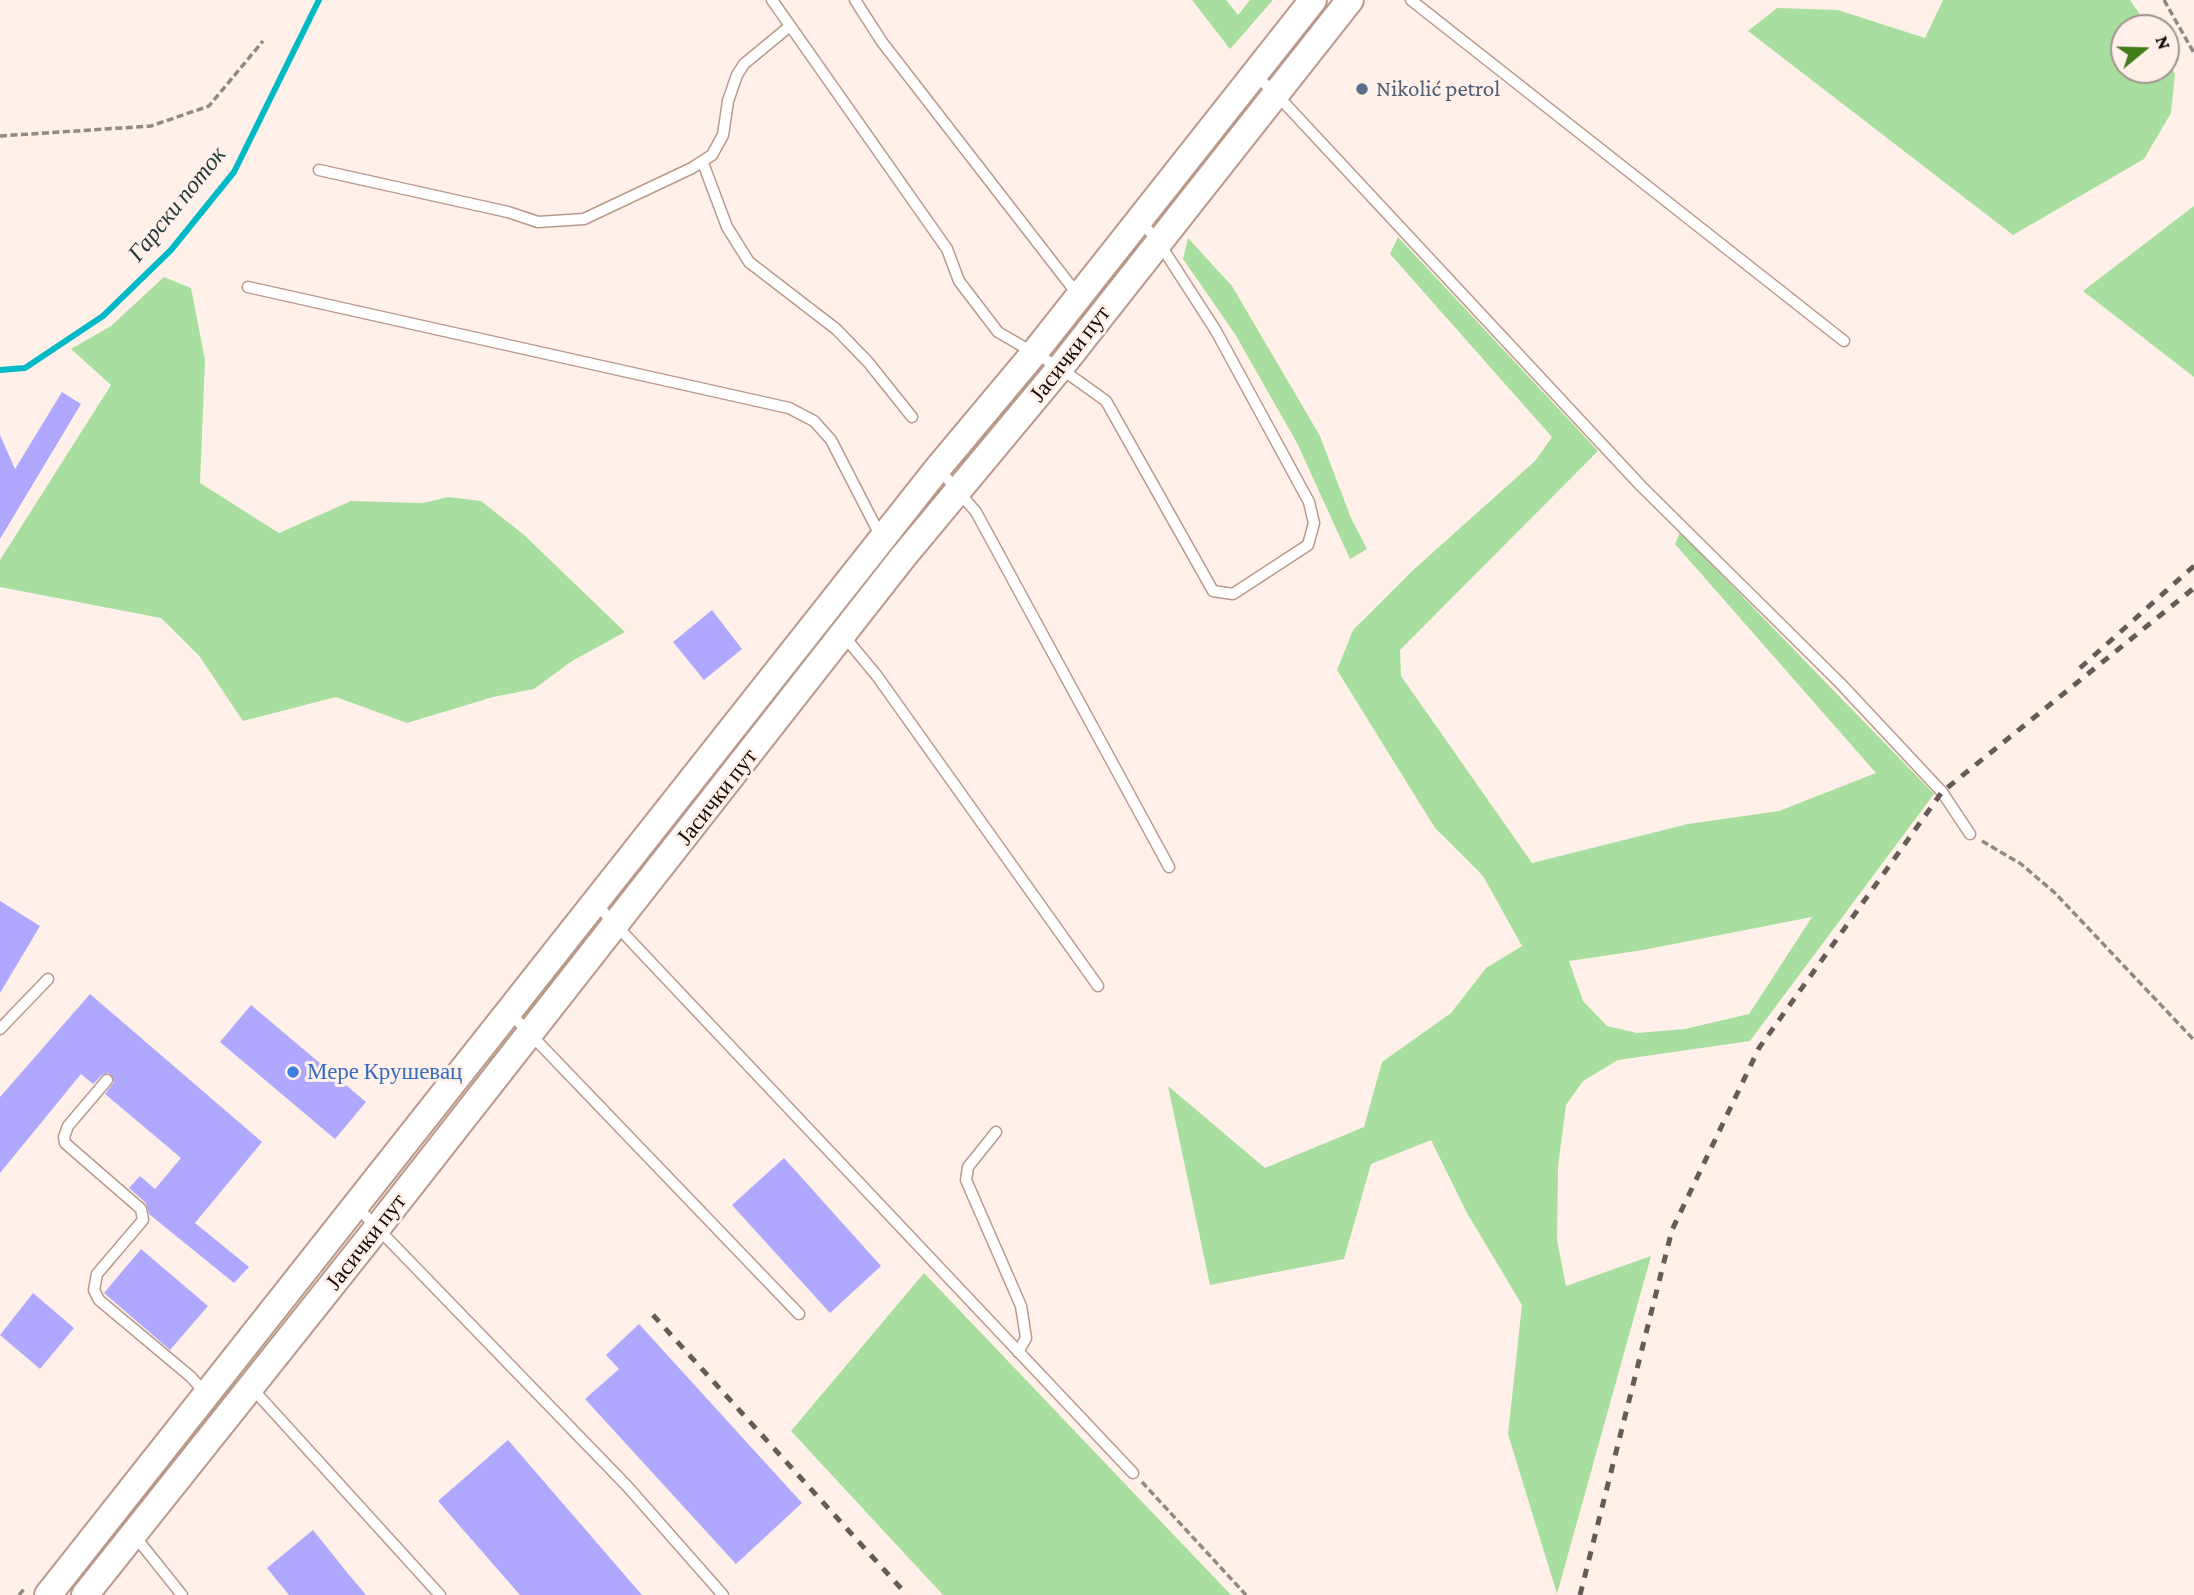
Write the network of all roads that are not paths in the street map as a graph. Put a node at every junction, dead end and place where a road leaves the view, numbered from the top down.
1 (772, 0) edge
2 (855, 0) edge
3 (1312, 0) edge
4 (1350, 0) edge
5 (1411, 0) edge
6 (790, 26) junction
7 (1254, 75) junction
8 (1276, 94) junction
9 (703, 163) junction
10 (319, 170) dead end
11 (1138, 219) junction
12 (1158, 241) junction
13 (248, 287) dead end
14 (1078, 295) junction
15 (1844, 341) dead end
16 (1035, 352) junction
17 (1060, 368) junction
18 (912, 417) dead end
19 (938, 468) junction
20 (959, 490) junction
21 (893, 549) junction
22 (833, 627) junction
23 (1969, 834) road end
24 (1169, 867) dead end
25 (595, 903) junction
26 (615, 925) junction
27 (48, 979) dead end
28 (1098, 986) dead end
29 (509, 1012) junction
30 (0, 1029) edge
31 (531, 1033) junction
32 (107, 1080) dead end
33 (996, 1132) dead end
34 (356, 1206) junction
35 (379, 1227) junction
36 (799, 1314) dead end
37 (261, 1327) junction
38 (283, 1346) junction
39 (1018, 1352) junction
40 (251, 1387) junction
41 (206, 1395) junction
42 (223, 1422) junction
43 (1133, 1473) road end
44 (124, 1523) junction
45 (48, 1595) edge
46 (85, 1595) edge
47 (182, 1595) edge
48 (440, 1595) edge
49 (723, 1595) edge

1 - 6 lane
2 - 14 lane
3 - 7 main road, Јасички пут
4 - 8 main road, Јасички пут
5 - 15 lane
6 - 9 lane
6 - 16 lane
7 - 8 lane
7 - 11 main road, Јасички пут
8 - 12 main road, Јасички пут
8 - 23 lane
9 - 10 lane
9 - 18 lane
11 - 12 lane
11 - 14 main road, Јасички пут
12 - 17 main road, Јасички пут
12 - 17 lane
13 - 21 lane
14 - 16 main road, Јасички пут
16 - 17 lane
16 - 19 main road, Јасички пут
17 - 20 main road, Јасички пут
19 - 20 lane
19 - 21 main road, Јасички пут
20 - 21 main road, Јасички пут
20 - 24 lane
21 - 22 main road, Јасички пут
22 - 25 main road, Јасички пут
22 - 26 main road, Јасички пут
22 - 28 lane
25 - 26 lane
25 - 29 main road, Јасички пут
26 - 31 main road, Јасички пут
26 - 39 lane
27 - 30 lane
29 - 31 lane
29 - 34 main road, Јасички пут
31 - 35 main road, Јасички пут
31 - 36 lane
32 - 41 lane
33 - 39 lane
34 - 35 lane
34 - 37 main road, Јасички пут
35 - 38 main road, Јасички пут
35 - 49 lane
37 - 38 main road
37 - 41 main road, Јасички пут
38 - 40 main road, Јасички пут
39 - 43 lane
40 - 42 main road, Јасички пут
40 - 48 lane
41 - 42 main road
41 - 44 main road, Јасички пут
42 - 44 main road, Јасички пут
44 - 45 main road, Јасички пут
44 - 46 main road, Јасички пут
44 - 47 lane

